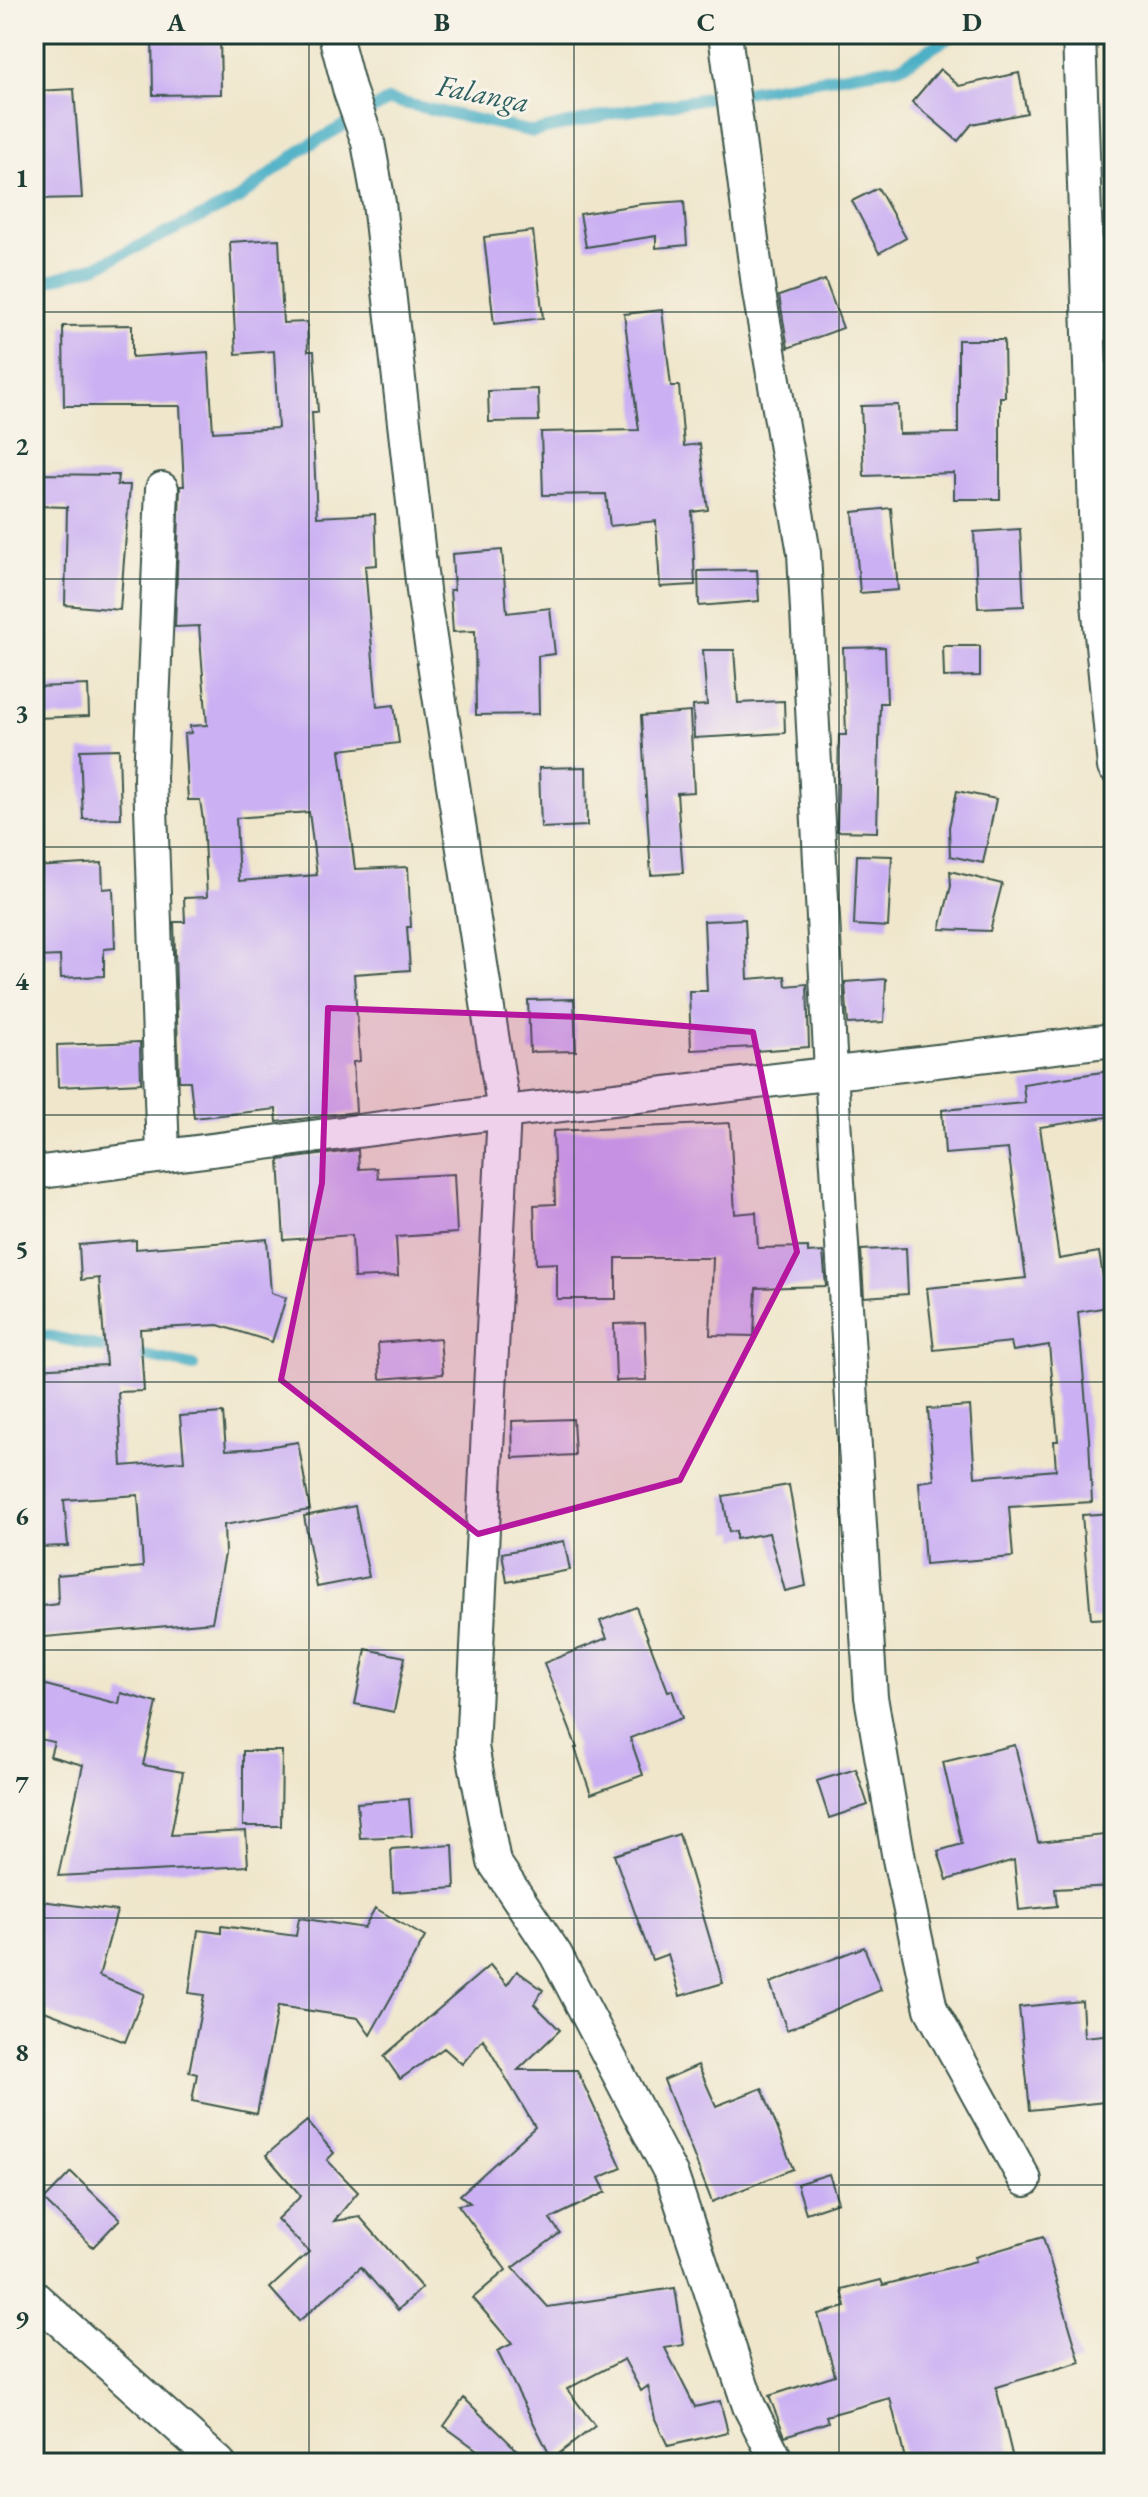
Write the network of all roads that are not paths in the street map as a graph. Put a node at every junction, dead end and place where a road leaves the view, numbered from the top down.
1 (1079, 34) edge
2 (335, 35) edge
3 (727, 49) edge
4 (162, 489) dead end
5 (1114, 767) edge
6 (1114, 1040) edge
7 (831, 1072) junction
8 (504, 1112) junction
9 (163, 1156) junction
10 (34, 1173) edge
11 (1025, 2180) dead end
12 (34, 2297) edge
13 (219, 2463) edge
14 (778, 2463) edge

1 - 5 street
2 - 8 street
3 - 7 street
4 - 9 street
6 - 7 street
7 - 8 street
7 - 11 street
8 - 9 street
8 - 14 street
9 - 10 street
12 - 13 street

